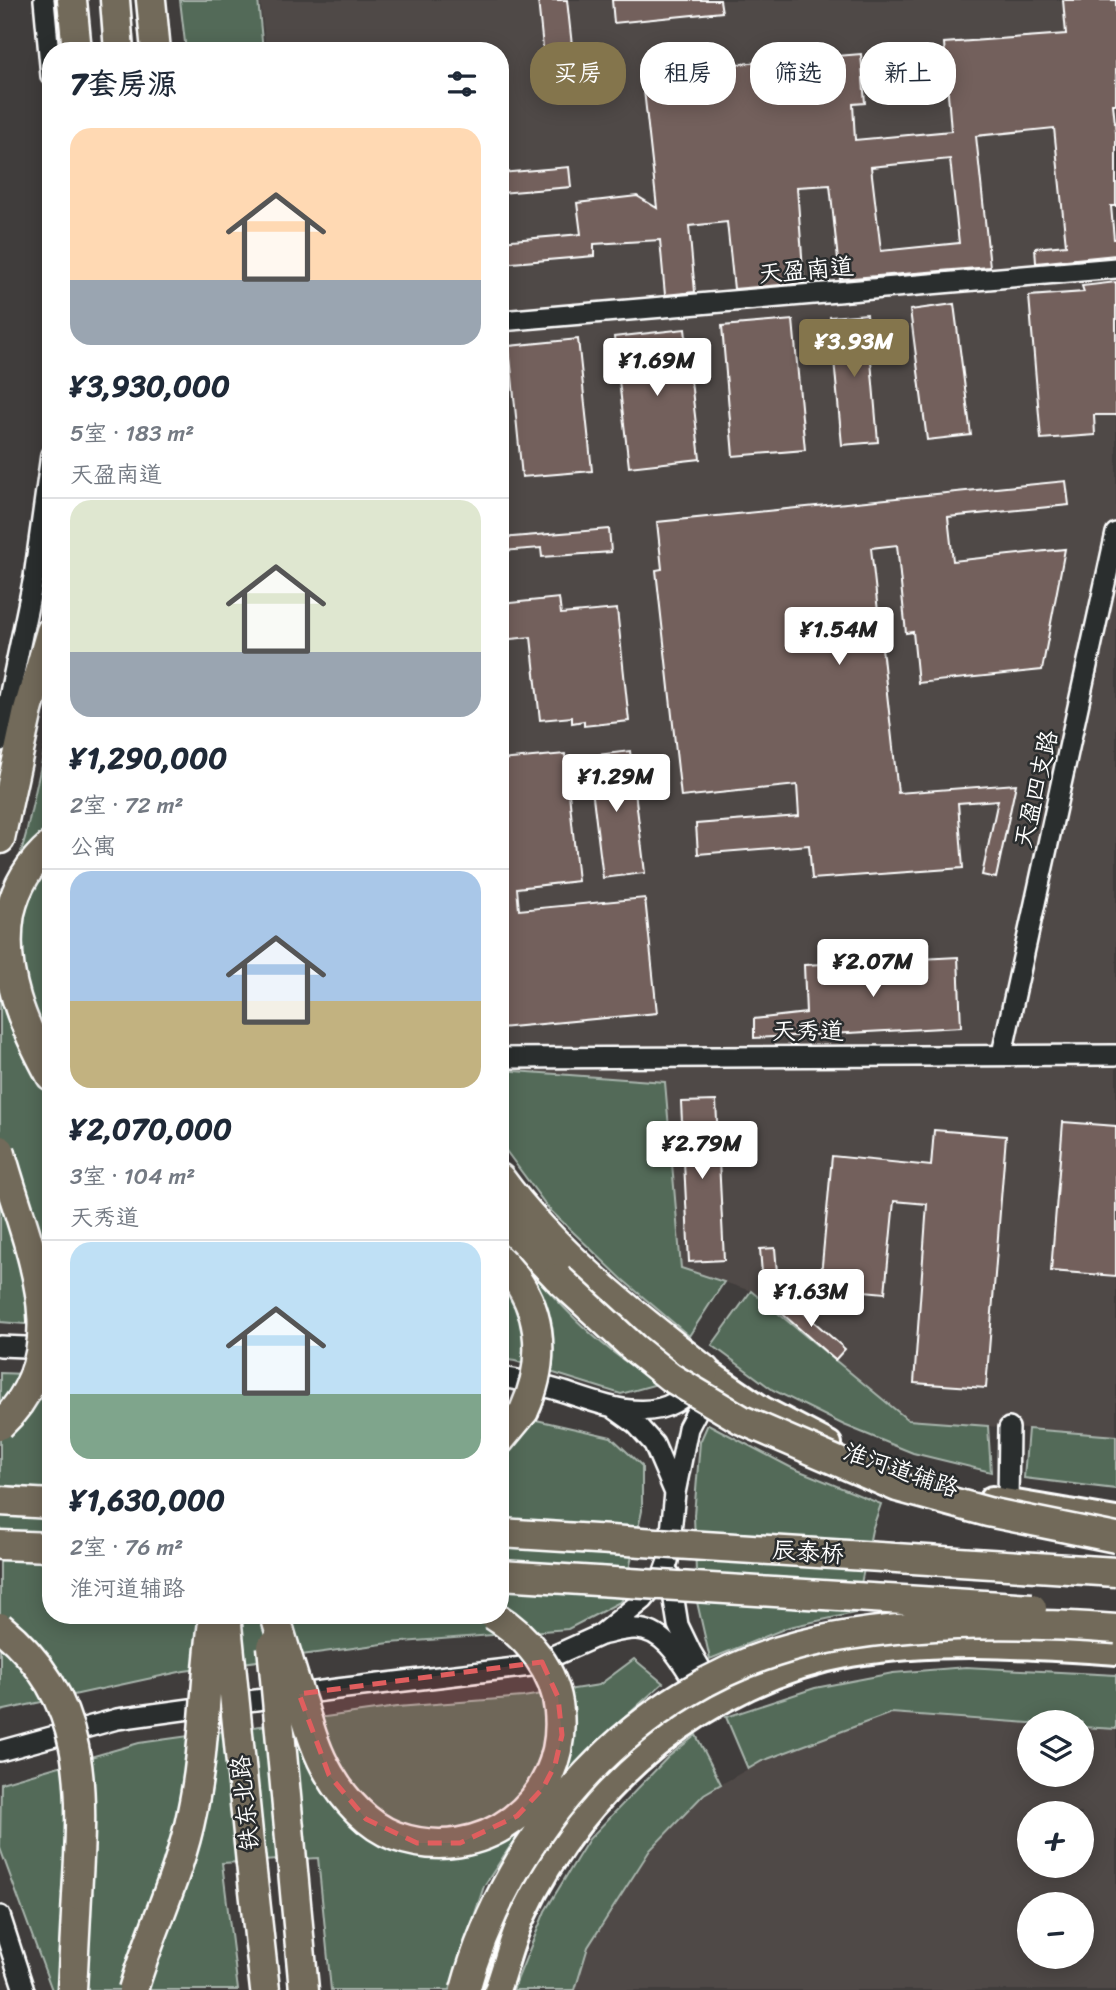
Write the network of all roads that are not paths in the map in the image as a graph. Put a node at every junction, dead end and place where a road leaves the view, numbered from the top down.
1 (44, 0) edge
2 (72, 0) edge
3 (115, 0) edge
4 (151, 0) edge
5 (48, 42) edge
6 (76, 42) edge
7 (118, 42) edge
8 (155, 42) edge
9 (1116, 268) edge
10 (509, 320) edge
11 (42, 519) edge
12 (1116, 533) edge
13 (42, 662) edge
14 (0, 741) edge
15 (0, 839) edge
16 (42, 855) edge
17 (1002, 1054) junction
18 (1116, 1055) edge
19 (509, 1058) edge
20 (42, 1059) edge
21 (0, 1150) edge
22 (509, 1190) edge
23 (509, 1227) edge
24 (509, 1268) edge
25 (42, 1301) edge
26 (42, 1343) edge
27 (0, 1346) edge
28 (42, 1348) edge
29 (710, 1374) junction
30 (509, 1379) edge
31 (615, 1409) junction
32 (0, 1424) edge
33 (1009, 1428) dead end
34 (509, 1430) edge
35 (675, 1493) junction
36 (0, 1501) edge
37 (42, 1503) edge
38 (1008, 1503) junction
39 (1116, 1520) edge
40 (509, 1533) edge
41 (1116, 1538) edge
42 (0, 1545) edge
43 (42, 1547) edge
44 (668, 1561) junction
45 (1116, 1572) edge
46 (509, 1575) edge
47 (1116, 1613) edge
48 (213, 1624) edge
49 (227, 1624) edge
50 (270, 1624) edge
51 (278, 1624) edge
52 (507, 1624) edge
53 (0, 1627) edge
54 (1116, 1629) edge
55 (600, 1635) junction
56 (1116, 1652) edge
57 (715, 1705) junction
58 (0, 1751) edge
59 (0, 1916) edge
60 (24, 1990) edge
61 (72, 1990) edge
62 (133, 1990) edge
63 (265, 1990) edge
64 (304, 1990) edge
65 (465, 1990) edge
66 (497, 1990) edge

1 - 5 street
2 - 6 highway
3 - 7 highway
4 - 8 highway
9 - 10 street, 天盈南道
11 - 14 street
12 - 17 street, 天盈四支路
13 - 15 highway
16 - 20 highway
17 - 18 street, 天秀道
17 - 19 street, 天秀道
21 - 25 highway, bridge
22 - 29 highway
23 - 41 highway, bridge
24 - 34 highway, bridge
26 - 32 highway, bridge
27 - 28 street
29 - 31 street
29 - 35 street
29 - 38 main road, 淮河道辅路
30 - 31 street
31 - 35 street
33 - 38 street
35 - 44 street
36 - 37 highway
38 - 39 main road, 淮河道辅路
40 - 45 highway, 辰泰桥, bridge
42 - 43 highway
44 - 55 street
44 - 57 street
46 - 47 highway, 辰泰桥, bridge
48 - 62 highway, bridge
49 - 63 highway, 铁东北路, bridge
50 - 64 highway, 铁东北路, bridge
51 - 52 highway, bridge
53 - 61 highway, bridge
54 - 65 highway, bridge
55 - 57 street
55 - 58 street
56 - 57 main road
57 - 66 main road
59 - 60 street

